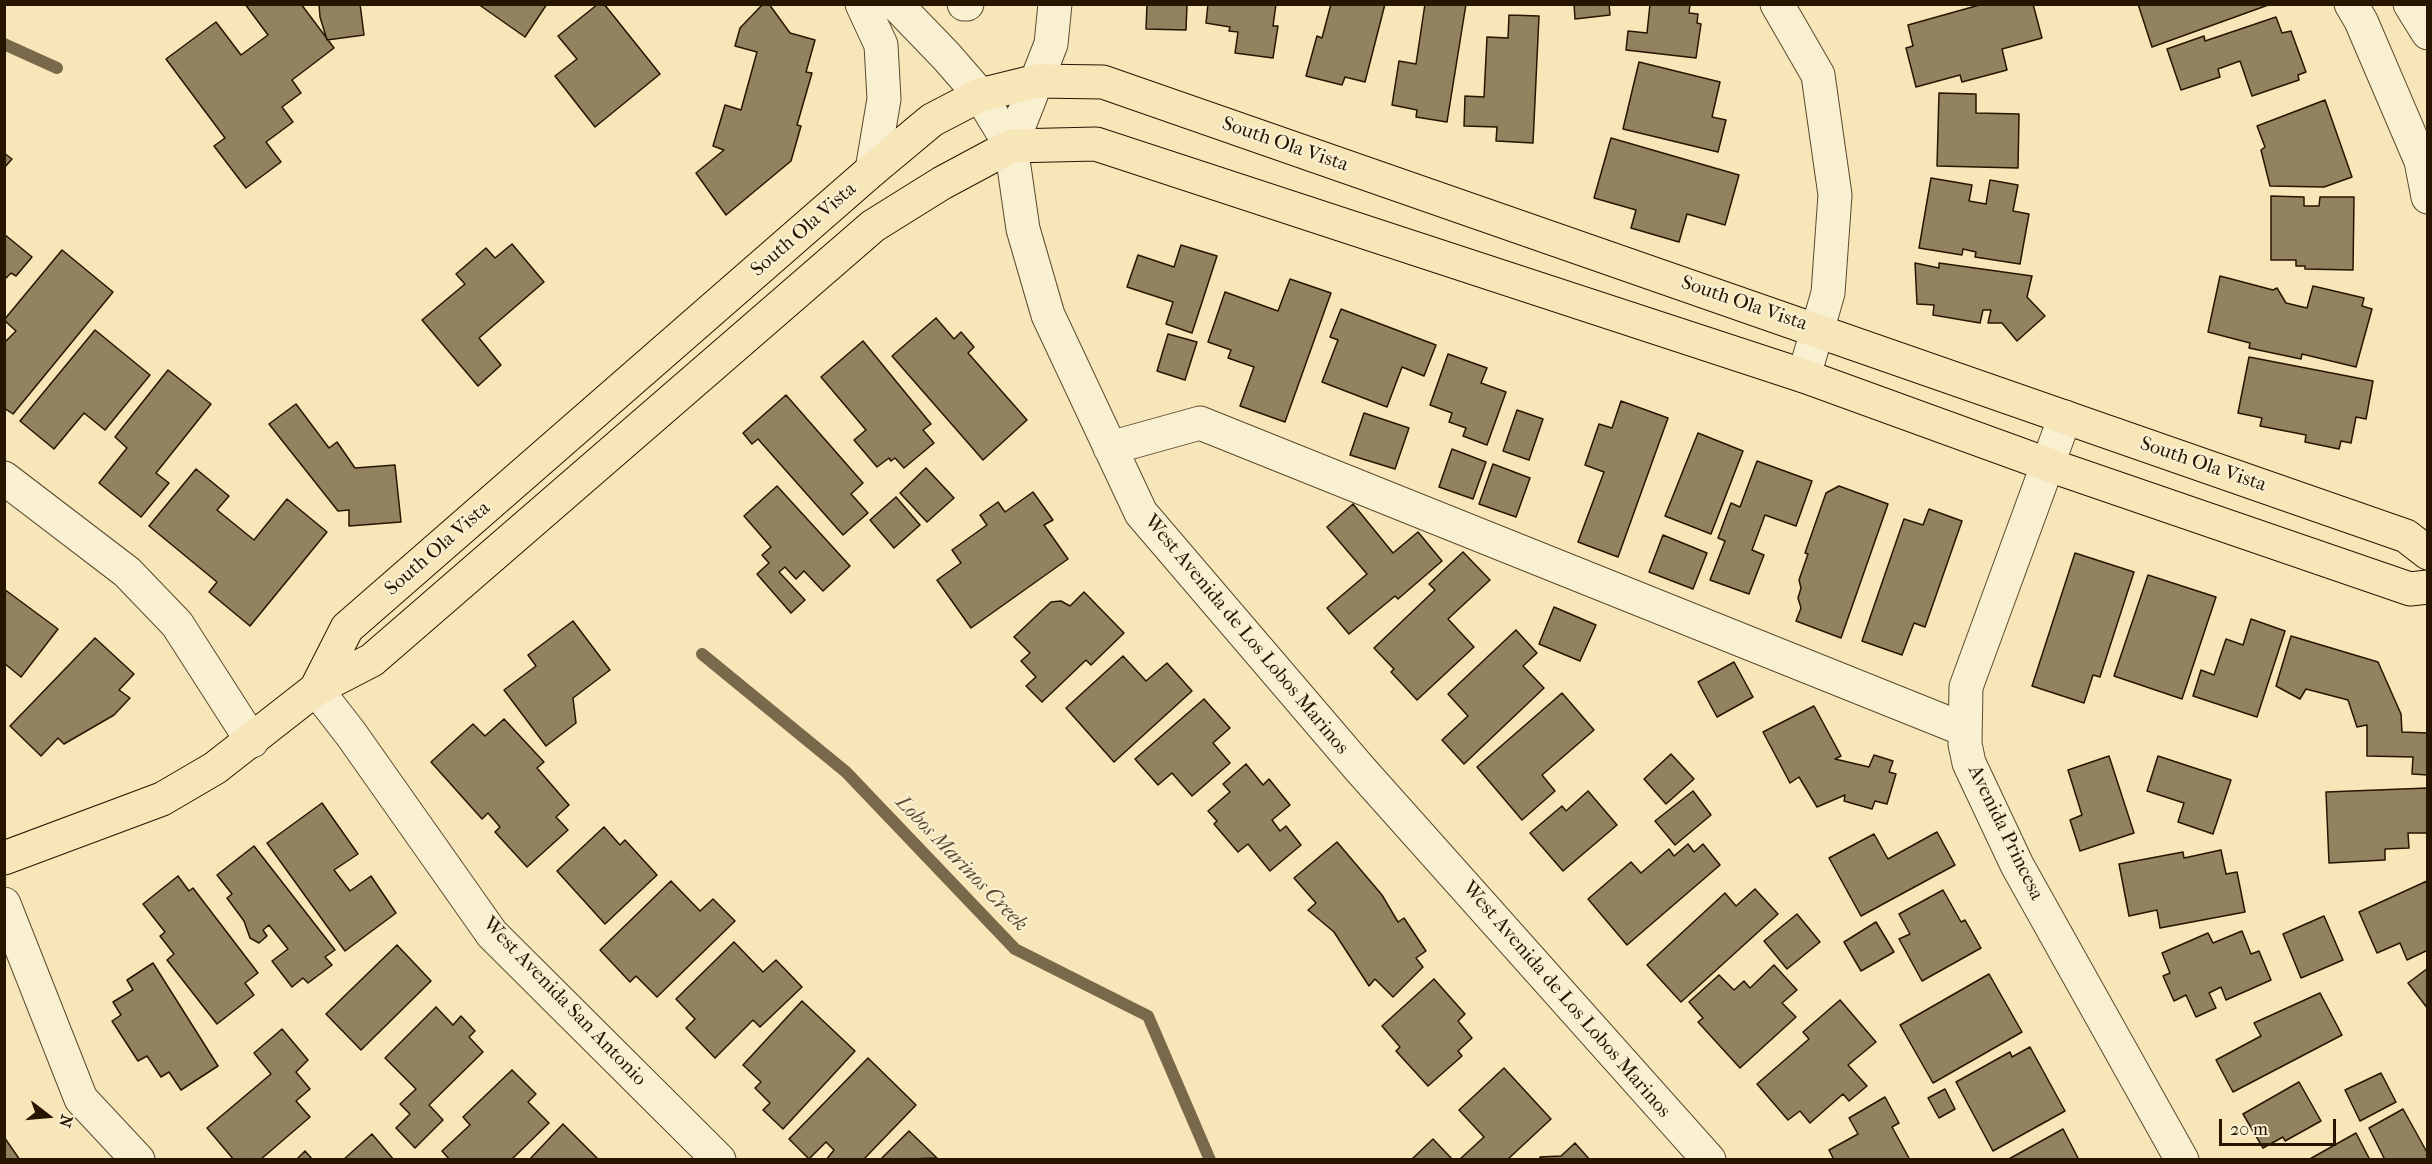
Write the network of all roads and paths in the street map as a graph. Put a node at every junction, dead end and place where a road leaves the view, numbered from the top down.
1 (862, 4) edge
2 (896, 4) edge
3 (1055, 4) edge
4 (1777, 4) edge
5 (2351, 4) edge
6 (2410, 4) edge
7 (2427, 33) edge
8 (1037, 81) junction
9 (980, 95) junction
10 (1011, 146) junction
11 (872, 170) junction
12 (2427, 196) edge
13 (1817, 329) junction
14 (1804, 376) junction
15 (2065, 417) junction
16 (1110, 448) junction
17 (2049, 465) junction
18 (4, 478) edge
19 (2427, 553) edge
20 (2427, 587) edge
21 (316, 689) junction
22 (1964, 729) junction
23 (252, 741) junction
24 (4, 858) edge
25 (4, 904) edge
26 (138, 1160) edge
27 (719, 1160) edge
28 (1708, 1160) edge
29 (2182, 1160) edge

1 - 11 street
2 - 9 street, West Avenida de Los Lobos Marinos
3 - 8 street
4 - 13 street
5 - 12 street
6 - 7 street
8 - 9 main road, South Ola Vista
8 - 10 street
8 - 13 main road, South Ola Vista
9 - 10 street, West Avenida de Los Lobos Marinos
9 - 11 main road, South Ola Vista
10 - 14 main road, South Ola Vista
10 - 16 street, West Avenida de Los Lobos Marinos
10 - 21 main road, South Ola Vista
11 - 21 main road, South Ola Vista
13 - 14 street
13 - 15 main road, South Ola Vista
14 - 17 main road, South Ola Vista
15 - 17 street, Avenida Princesa
15 - 19 main road, South Ola Vista
16 - 22 street
16 - 28 street, West Avenida de Los Lobos Marinos
17 - 20 main road, South Ola Vista
17 - 22 street, Avenida Princesa
18 - 23 street
21 - 23 main road, South Ola Vista
21 - 27 street, West Avenida San Antonio
22 - 29 street, Avenida Princesa
23 - 24 main road, South Ola Vista
25 - 26 street

